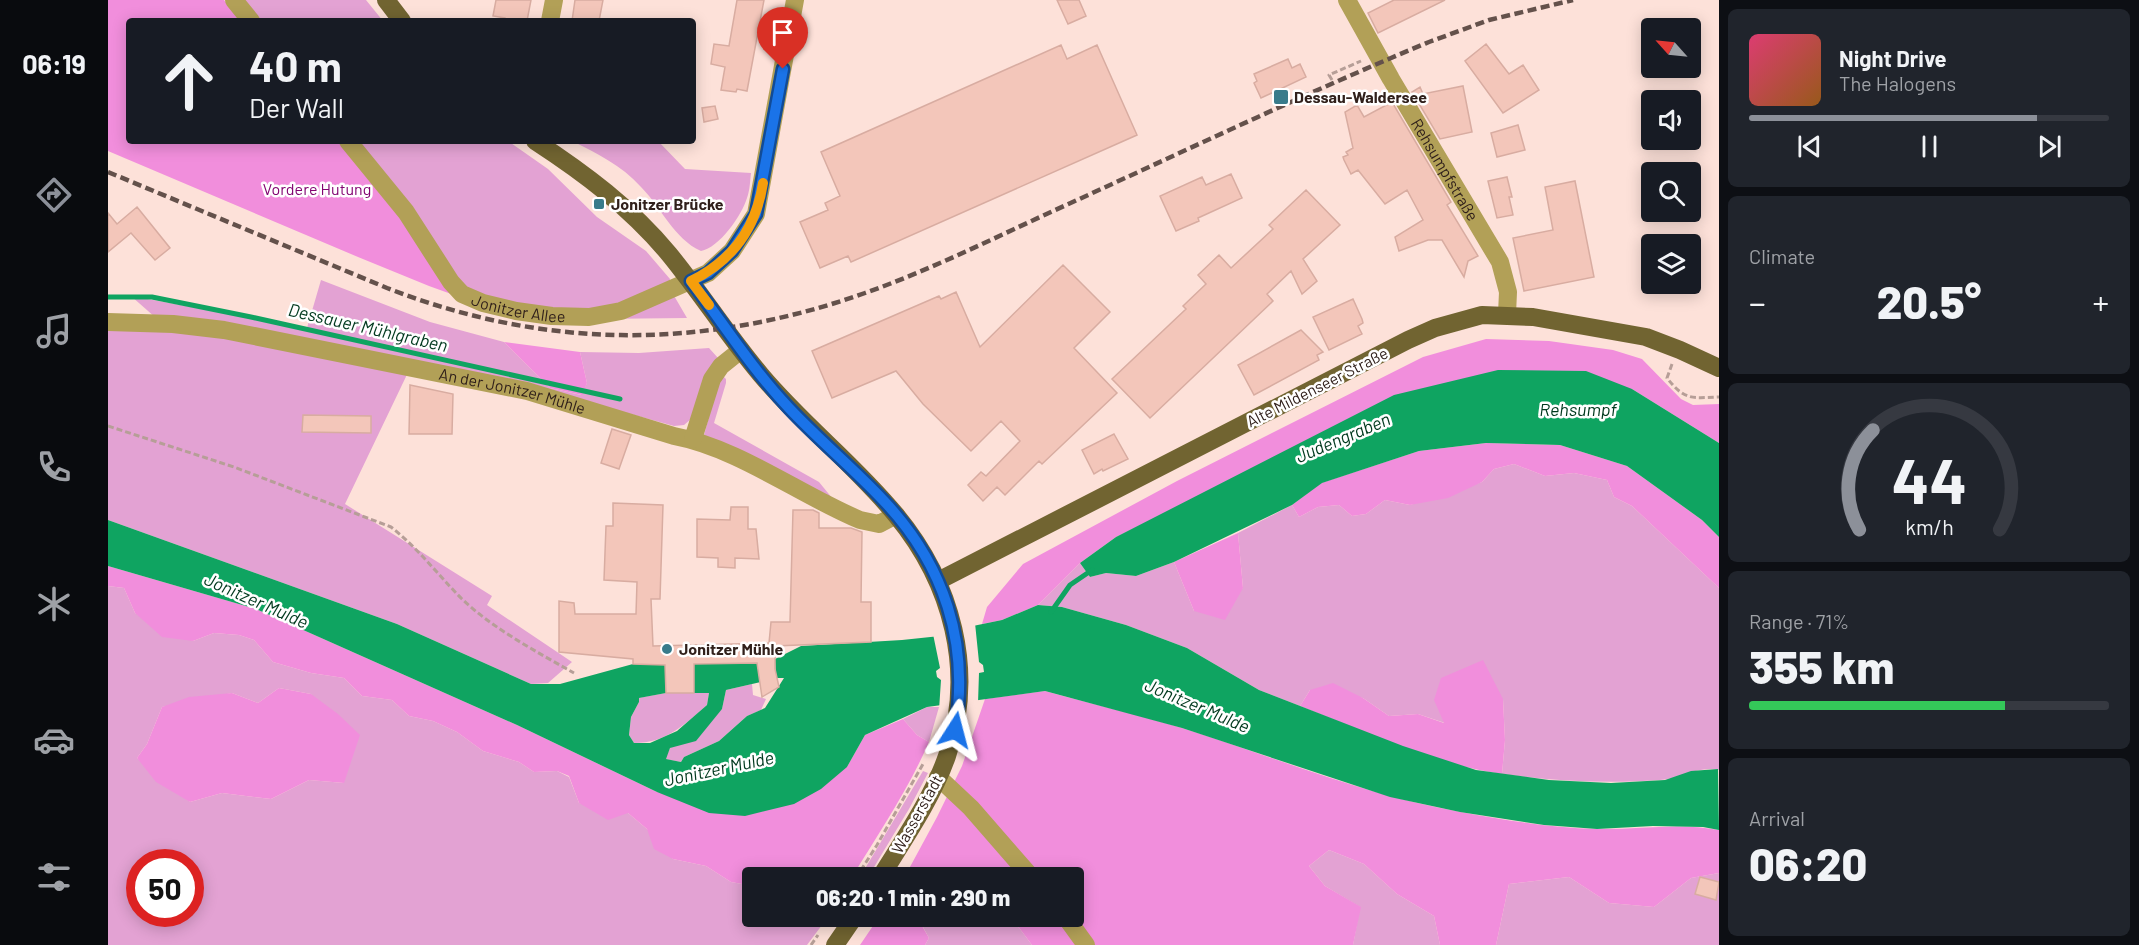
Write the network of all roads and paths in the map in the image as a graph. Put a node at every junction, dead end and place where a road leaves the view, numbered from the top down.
1 (234, 0) edge
2 (386, 0) edge
3 (554, 0) edge
4 (795, 0) edge
5 (1347, 0) edge
6 (249, 18) edge
7 (400, 18) edge
8 (551, 18) edge
9 (1367, 58) dead end
10 (1332, 80) dead end
11 (350, 144) edge
12 (540, 144) edge
13 (691, 281) junction
14 (1506, 314) junction
15 (108, 322) edge
16 (741, 350) junction
17 (1680, 350) junction
18 (1719, 369) edge
19 (1719, 397) edge
20 (108, 426) edge
21 (693, 439) junction
22 (896, 515) junction
23 (938, 581) junction
24 (574, 673) dead end
25 (922, 765) dead end
26 (938, 777) junction
27 (863, 867) edge
28 (887, 867) edge
29 (1022, 867) edge
30 (847, 927) edge
31 (1073, 927) edge
32 (835, 945) edge
33 (1086, 945) edge

1 - 6 street
2 - 7 main road
3 - 8 street
4 - 13 street, Jonitzer Allee
5 - 14 street, Rehsumpfstraße
9 - 10 path
11 - 13 street, Jonitzer Allee
12 - 13 main road
13 - 16 main road
14 - 17 main road, Alte Mildenseer Straße
14 - 23 main road, Alte Mildenseer Straße
15 - 21 street, An der Jonitzer Mühle
16 - 21 street
16 - 22 main road
17 - 18 main road, Alte Mildenseer Straße
17 - 19 path
20 - 24 path
21 - 22 street, An der Jonitzer Mühle
22 - 23 main road
23 - 26 main road, Wasserstadt
25 - 27 path
26 - 28 main road, Wasserstadt
26 - 29 street
30 - 32 main road
31 - 33 street

